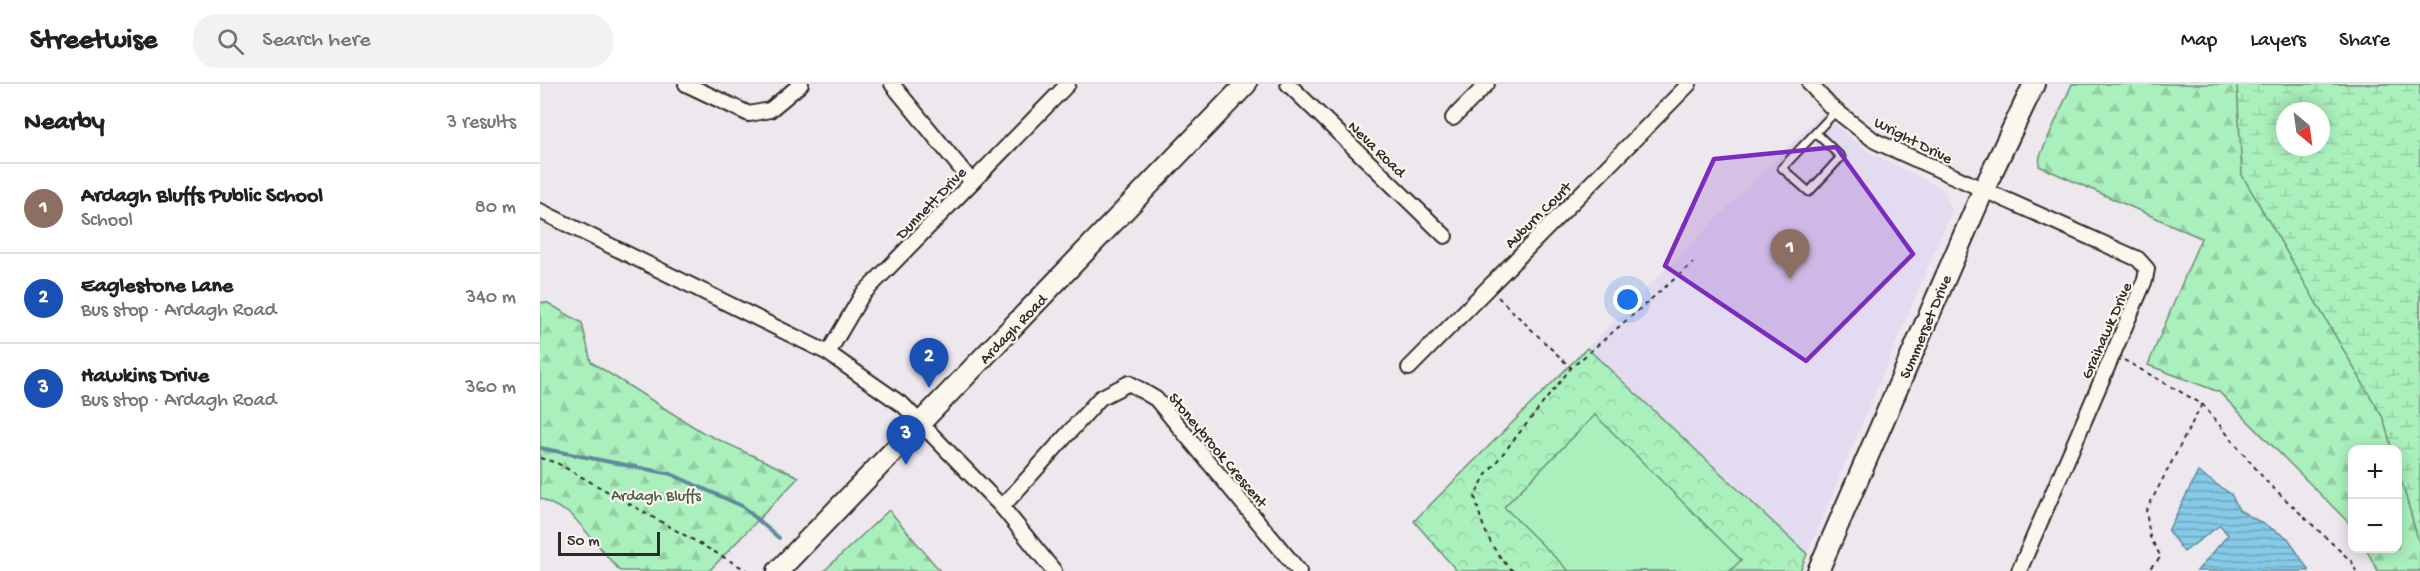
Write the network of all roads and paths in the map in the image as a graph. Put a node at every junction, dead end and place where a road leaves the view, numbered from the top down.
1 (686, 84) edge
2 (801, 84) edge
3 (892, 84) edge
4 (1068, 84) edge
5 (1246, 84) edge
6 (1288, 84) edge
7 (1487, 84) edge
8 (1689, 84) edge
9 (1810, 84) edge
10 (2034, 84) edge
11 (1836, 111) junction
12 (1453, 118) dead end
13 (1816, 133) junction
14 (972, 182) junction
15 (1983, 191) junction
16 (540, 211) edge
17 (1445, 236) dead end
18 (1693, 263) dead end
19 (1488, 286) junction
20 (828, 353) junction
21 (2112, 354) junction
22 (1409, 368) dead end
23 (1571, 368) junction
24 (2202, 404) junction
25 (921, 422) junction
26 (540, 458) edge
27 (1002, 507) junction
28 (748, 571) edge
29 (778, 571) edge
30 (1054, 571) edge
31 (1299, 571) edge
32 (1513, 571) edge
33 (1818, 571) edge
34 (2019, 571) edge
35 (2147, 571) edge
36 (2356, 571) edge

1 - 2 street
3 - 14 street
4 - 14 street, Dunnett Drive
5 - 25 street, Ardagh Road
6 - 17 street, Neva Road
7 - 12 street
8 - 19 street, Auburn Court
9 - 11 street, Wright Drive
10 - 15 street, Summerset Drive
11 - 13 lane
11 - 15 street, Wright Drive
13 - 13 lane
14 - 20 street, Dunnett Drive
15 - 21 street, Graihawk Drive
15 - 33 street, Summerset Drive
16 - 20 street
18 - 23 path
19 - 22 street, Auburn Court
19 - 23 path
20 - 25 street
21 - 24 path
21 - 34 street, Graihawk Drive
23 - 32 path
24 - 35 path
24 - 36 path
25 - 27 street
25 - 29 street, Ardagh Road
26 - 28 path
27 - 30 street
27 - 31 street, Stoneybrook Crescent

